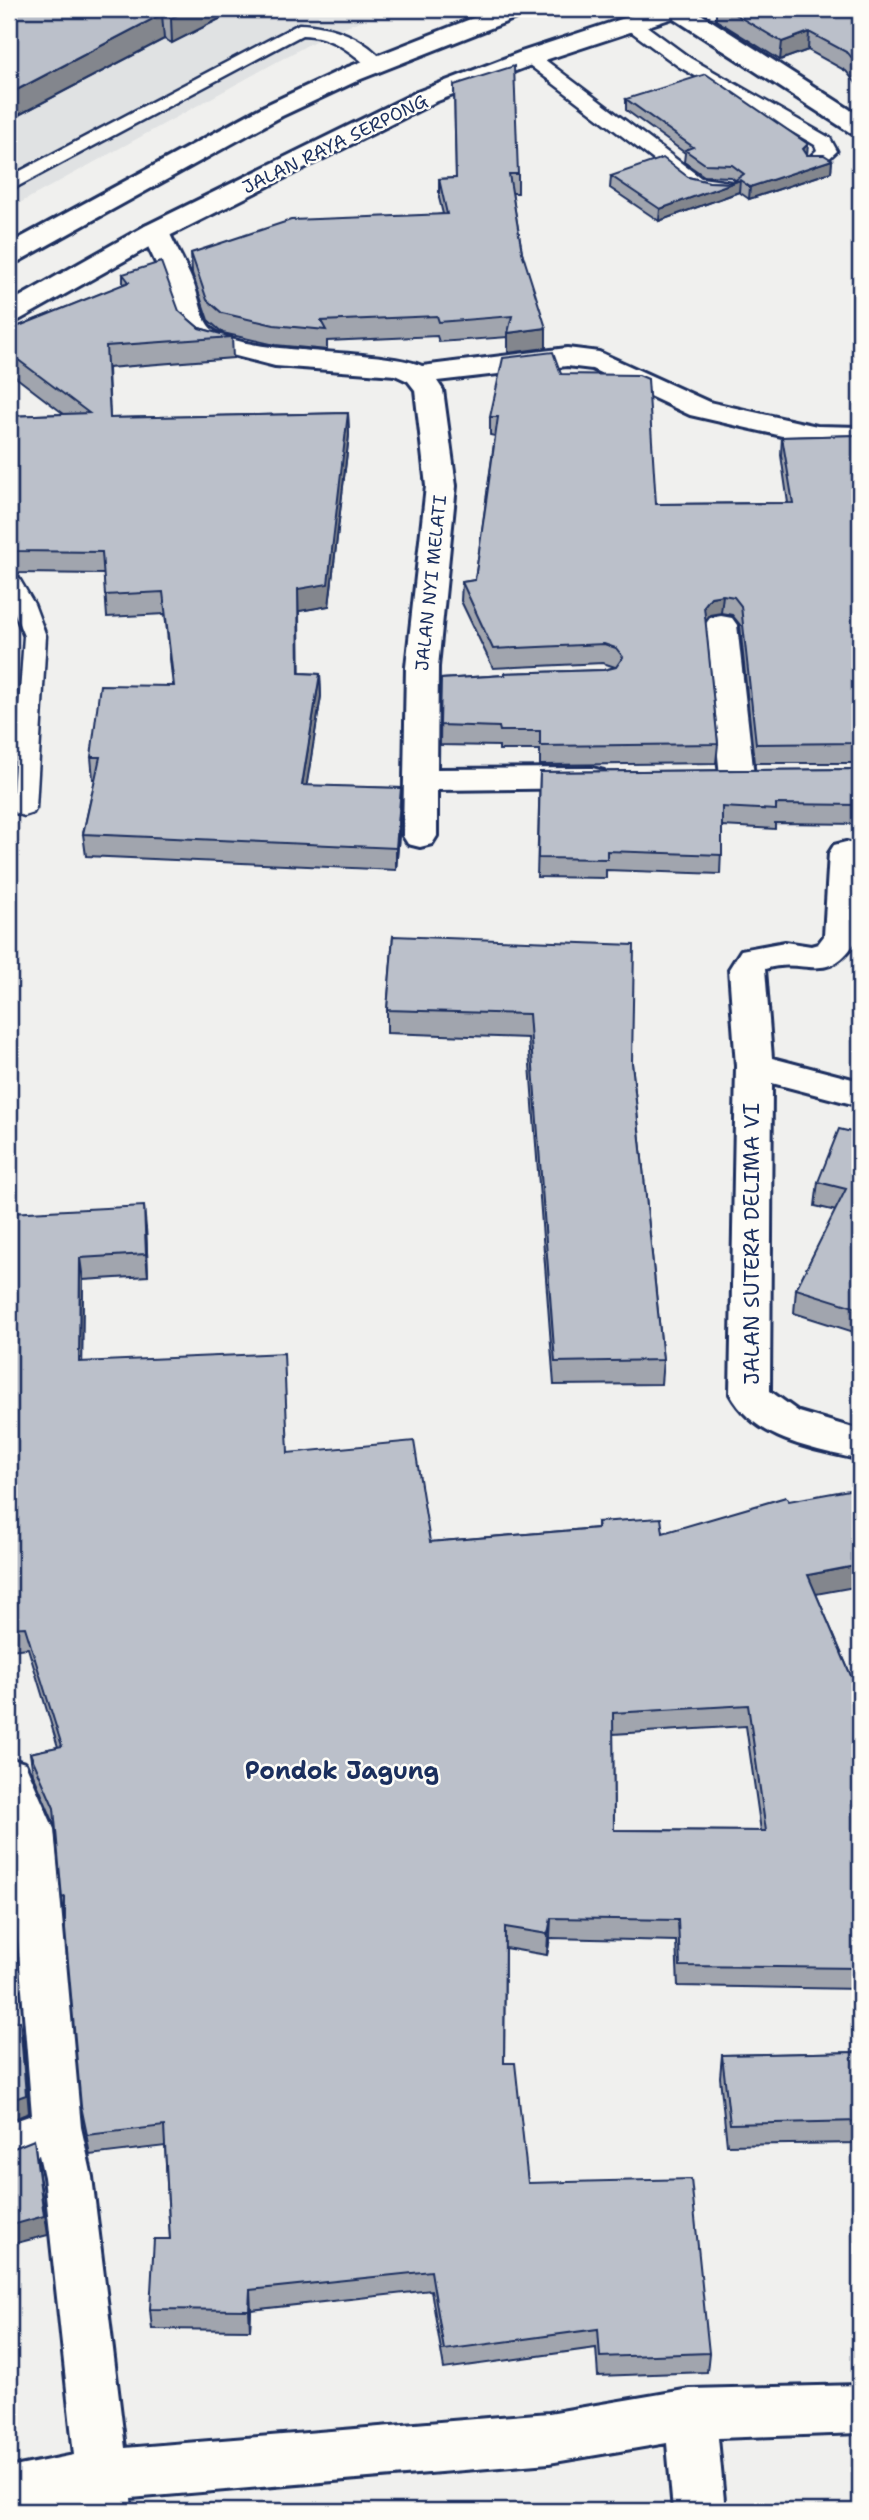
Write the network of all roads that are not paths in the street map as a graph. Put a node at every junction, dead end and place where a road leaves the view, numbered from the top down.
1 (517, 9) edge
2 (676, 9) edge
3 (631, 23) junction
4 (530, 57) junction
5 (377, 64) junction
6 (860, 127) edge
7 (815, 161) edge
8 (9, 185) edge
9 (731, 186) edge
10 (155, 232) junction
11 (43, 236) junction
12 (9, 255) edge
13 (92, 268) junction
14 (9, 314) edge
15 (418, 375) junction
16 (860, 436) edge
17 (9, 580) edge
18 (721, 625) dead end
19 (736, 776) edge
20 (626, 778) edge
21 (419, 780) junction
22 (24, 808) dead end
23 (419, 836) dead end
24 (846, 853) dead end
25 (754, 1066) junction
26 (860, 1093) edge
27 (860, 1446) edge
28 (9, 1776) edge
29 (57, 2127) junction
30 (9, 2145) edge
31 (860, 2409) edge
32 (690, 2414) junction
33 (9, 2493) edge
34 (104, 2493) edge
35 (699, 2511) edge

1 - 5 street
2 - 3 street, JALAN RAYA SERPONG
2 - 6 street
3 - 4 street, JALAN RAYA SERPONG
3 - 7 lane
4 - 9 lane
4 - 10 street, JALAN RAYA SERPONG
5 - 8 lane
5 - 11 street
10 - 13 street, JALAN RAYA SERPONG
10 - 15 street
11 - 12 street
11 - 13 street
13 - 14 street, JALAN RAYA SERPONG
15 - 16 street
15 - 21 street, JALAN NYI MELATI
17 - 22 lane
18 - 19 street
20 - 21 street
21 - 23 street, JALAN NYI MELATI
24 - 25 street, JALAN SUTERA DELIMA VI
25 - 26 street
25 - 27 street, JALAN SUTERA DELIMA VI
28 - 29 street
29 - 30 street
29 - 34 street
31 - 32 street
32 - 34 street
32 - 35 street
33 - 34 street

